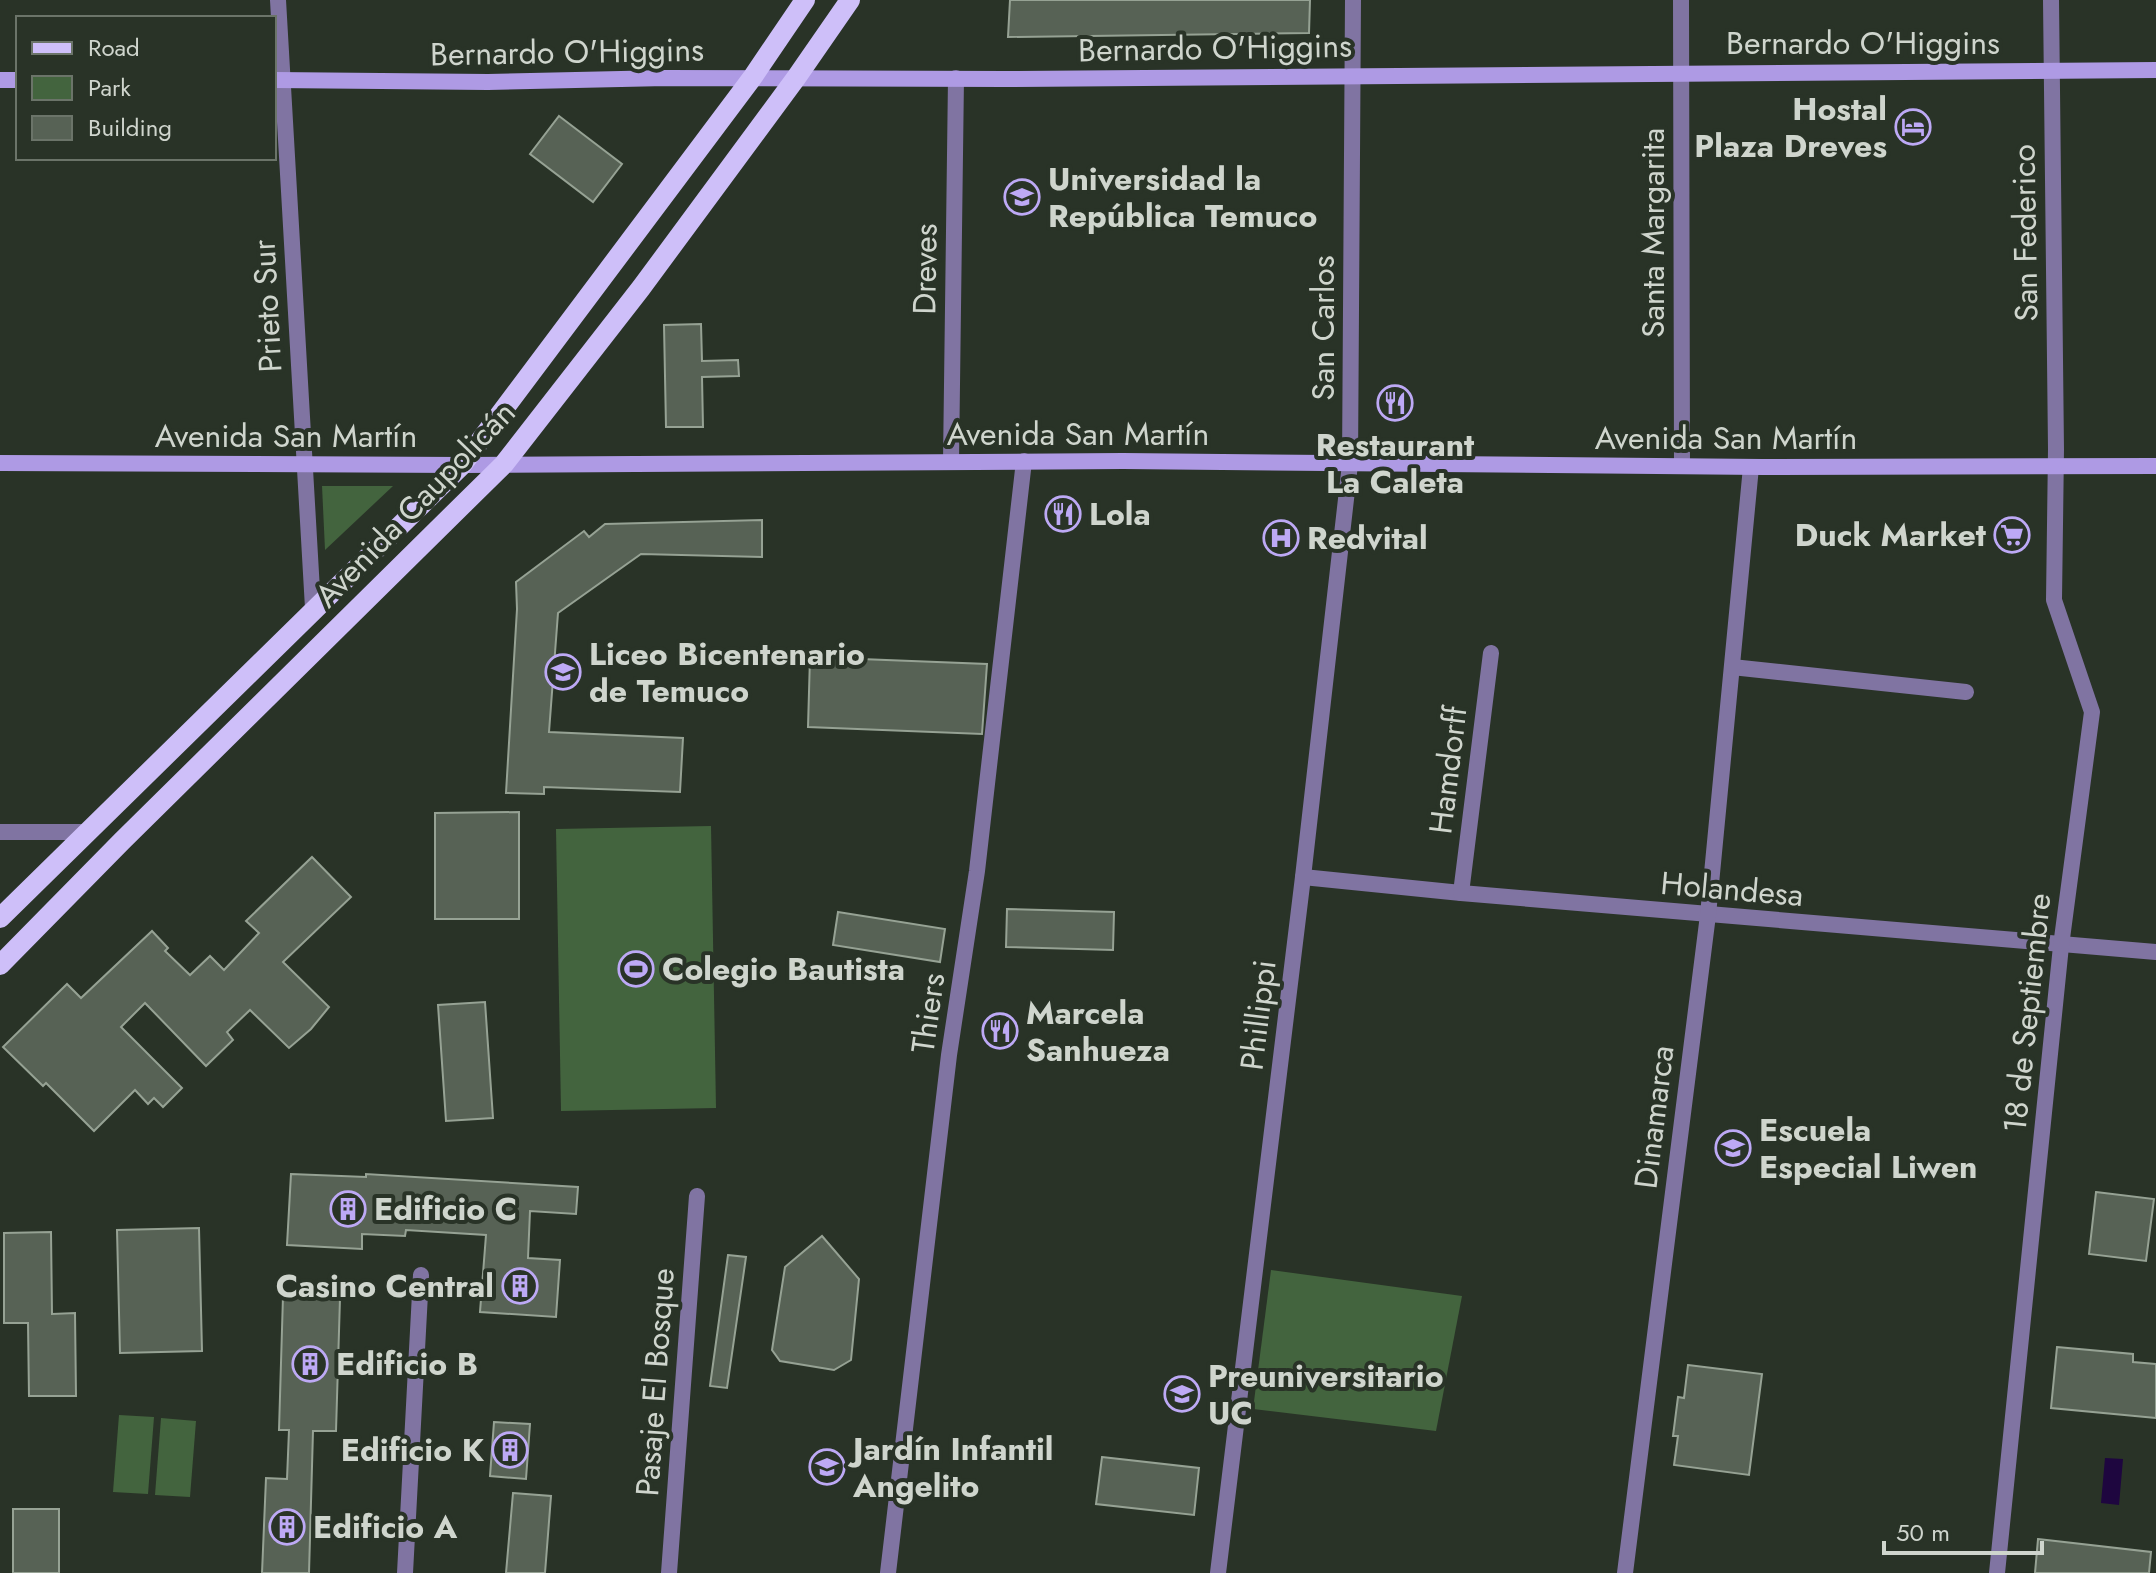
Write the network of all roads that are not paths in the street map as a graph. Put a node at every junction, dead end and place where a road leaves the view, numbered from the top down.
1 (278, 0) edge
2 (805, 0) edge
3 (850, 0) edge
4 (1353, 0) edge
5 (1681, 0) edge
6 (2051, 0) edge
7 (2156, 70) edge
8 (2051, 71) junction
9 (1681, 72) junction
10 (1352, 74) junction
11 (752, 78) junction
12 (796, 78) junction
13 (956, 78) junction
14 (278, 80) edge
15 (951, 461) junction
16 (1024, 461) junction
17 (0, 463) edge
18 (305, 464) junction
19 (504, 464) junction
20 (1350, 464) junction
21 (462, 465) junction
22 (1682, 465) junction
23 (2056, 465) junction
24 (2156, 466) edge
25 (1751, 467) junction
26 (313, 608) junction
27 (1491, 653) dead end
28 (1732, 667) junction
29 (1966, 692) dead end
30 (0, 832) edge
31 (87, 832) junction
32 (1303, 877) junction
33 (1461, 893) junction
34 (1708, 915) junction
35 (0, 918) edge
36 (2061, 946) junction
37 (2156, 952) edge
38 (0, 965) edge
39 (697, 1196) dead end
40 (421, 1275) dead end
41 (405, 1573) edge
42 (669, 1573) edge
43 (888, 1573) edge
44 (1218, 1573) edge
45 (1625, 1573) edge
46 (1997, 1573) edge

1 - 14 street, Prieto Sur
2 - 11 main road, Avenida Caupolicán
3 - 12 main road, Avenida Caupolicán
4 - 10 street, San Carlos
5 - 9 street, Santa Margarita
6 - 8 street, San Federico
7 - 8 main road, Bernardo O'Higgins
8 - 9 main road, Bernardo O'Higgins
8 - 23 street, San Federico
9 - 10 main road, Bernardo O'Higgins
9 - 22 street, Santa Margarita
10 - 13 main road, Bernardo O'Higgins
10 - 20 street, San Carlos
11 - 12 main road, Bernardo O'Higgins
11 - 14 main road, Bernardo O'Higgins
11 - 21 main road, Avenida Caupolicán
12 - 13 main road, Bernardo O'Higgins
12 - 19 main road, Avenida Caupolicán
13 - 15 street, Dreves
14 - 18 street, Prieto Sur
15 - 16 main road, Avenida San Martín
15 - 19 main road, Avenida San Martín
16 - 20 main road, Avenida San Martín
16 - 43 street, Thiers
17 - 18 main road, Avenida San Martín
18 - 21 main road, Avenida San Martín
18 - 26 street, Prieto Sur
19 - 21 main road, Avenida San Martín
19 - 38 main road, Avenida Caupolicán
20 - 22 main road, Avenida San Martín
20 - 32 street, Phillippi
21 - 26 main road, Avenida Caupolicán
22 - 25 main road, Avenida San Martín
23 - 24 main road, Avenida San Martín
23 - 25 main road, Avenida San Martín
23 - 36 street, 18 de Septiembre
25 - 28 street, Dinamarca
26 - 31 main road, Avenida Caupolicán
27 - 33 street, Hamdorff
28 - 29 street
28 - 34 street, Dinamarca
30 - 31 street
31 - 35 main road, Avenida Caupolicán
32 - 33 street, Holandesa
32 - 44 street, Phillippi
33 - 34 street, Holandesa
34 - 36 street, Holandesa
34 - 45 street, Dinamarca
36 - 37 street, Holandesa
36 - 46 street, 18 de Septiembre
39 - 42 street, Pasaje El Bosque
40 - 41 street

